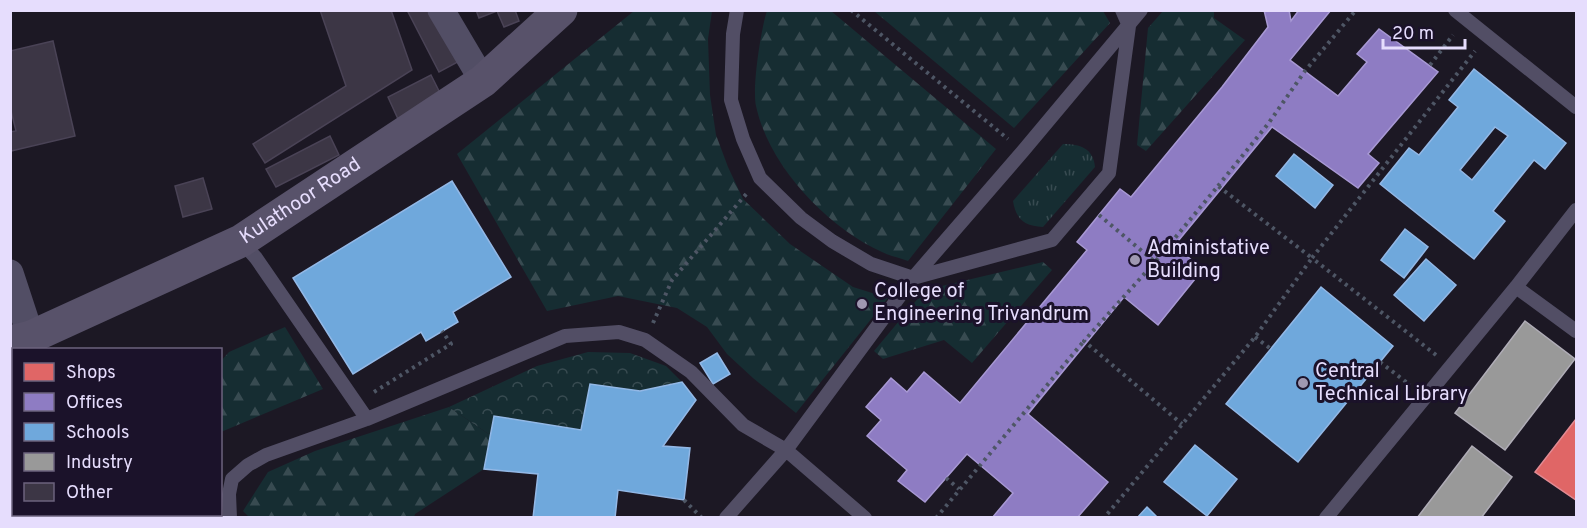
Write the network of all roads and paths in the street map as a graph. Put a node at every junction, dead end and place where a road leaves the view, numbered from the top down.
1 (441, 10) edge
2 (561, 10) edge
3 (737, 10) edge
4 (851, 10) edge
5 (1122, 10) edge
6 (1141, 10) edge
7 (1356, 10) edge
8 (1460, 14) edge
9 (1128, 26) junction
10 (1487, 36) junction
11 (1430, 66) dead end
12 (483, 81) junction
13 (1576, 107) edge
14 (1005, 136) dead end
15 (760, 178) junction
16 (1218, 186) junction
17 (1084, 202) junction
18 (1576, 210) edge
19 (241, 241) junction
20 (1312, 258) junction
21 (1155, 262) junction
22 (10, 273) edge
23 (913, 278) junction
24 (1516, 287) junction
25 (442, 331) dead end
26 (1576, 331) edge
27 (1255, 337) junction
28 (21, 340) edge
29 (645, 340) junction
30 (1084, 341) junction
31 (1271, 349) dead end
32 (1380, 362) dead end
33 (1450, 367) junction
34 (1425, 396) junction
35 (356, 403) junction
36 (367, 419) junction
37 (1182, 424) junction
38 (786, 450) junction
39 (945, 478) dead end
40 (959, 489) junction
41 (684, 500) dead end
42 (230, 518) edge
43 (702, 518) edge
44 (726, 518) edge
45 (865, 518) edge
46 (936, 518) edge
47 (1104, 518) edge
48 (1326, 518) edge

1 - 12 street
2 - 12 main road, Kulathoor Road
3 - 15 lane
4 - 14 path
5 - 9 lane
6 - 9 lane
7 - 16 path
8 - 10 lane
8 - 11 path
9 - 17 lane
9 - 23 lane
10 - 13 lane
10 - 20 path
12 - 19 main road, Kulathoor Road
15 - 23 lane
15 - 29 path
16 - 20 path
16 - 21 path
17 - 21 path
17 - 23 lane
18 - 24 lane
19 - 28 main road, Kulathoor Road
19 - 35 lane
20 - 27 path
20 - 33 path
21 - 30 path
22 - 28 street
23 - 38 lane
24 - 26 lane
24 - 33 lane
25 - 35 path
27 - 31 path
27 - 37 path
29 - 36 lane
29 - 38 lane
30 - 37 path
30 - 40 path
32 - 34 path
33 - 34 lane
34 - 48 lane
35 - 36 lane
36 - 42 lane
37 - 47 path
38 - 44 lane
38 - 45 lane
39 - 40 path
40 - 46 path
41 - 43 path

